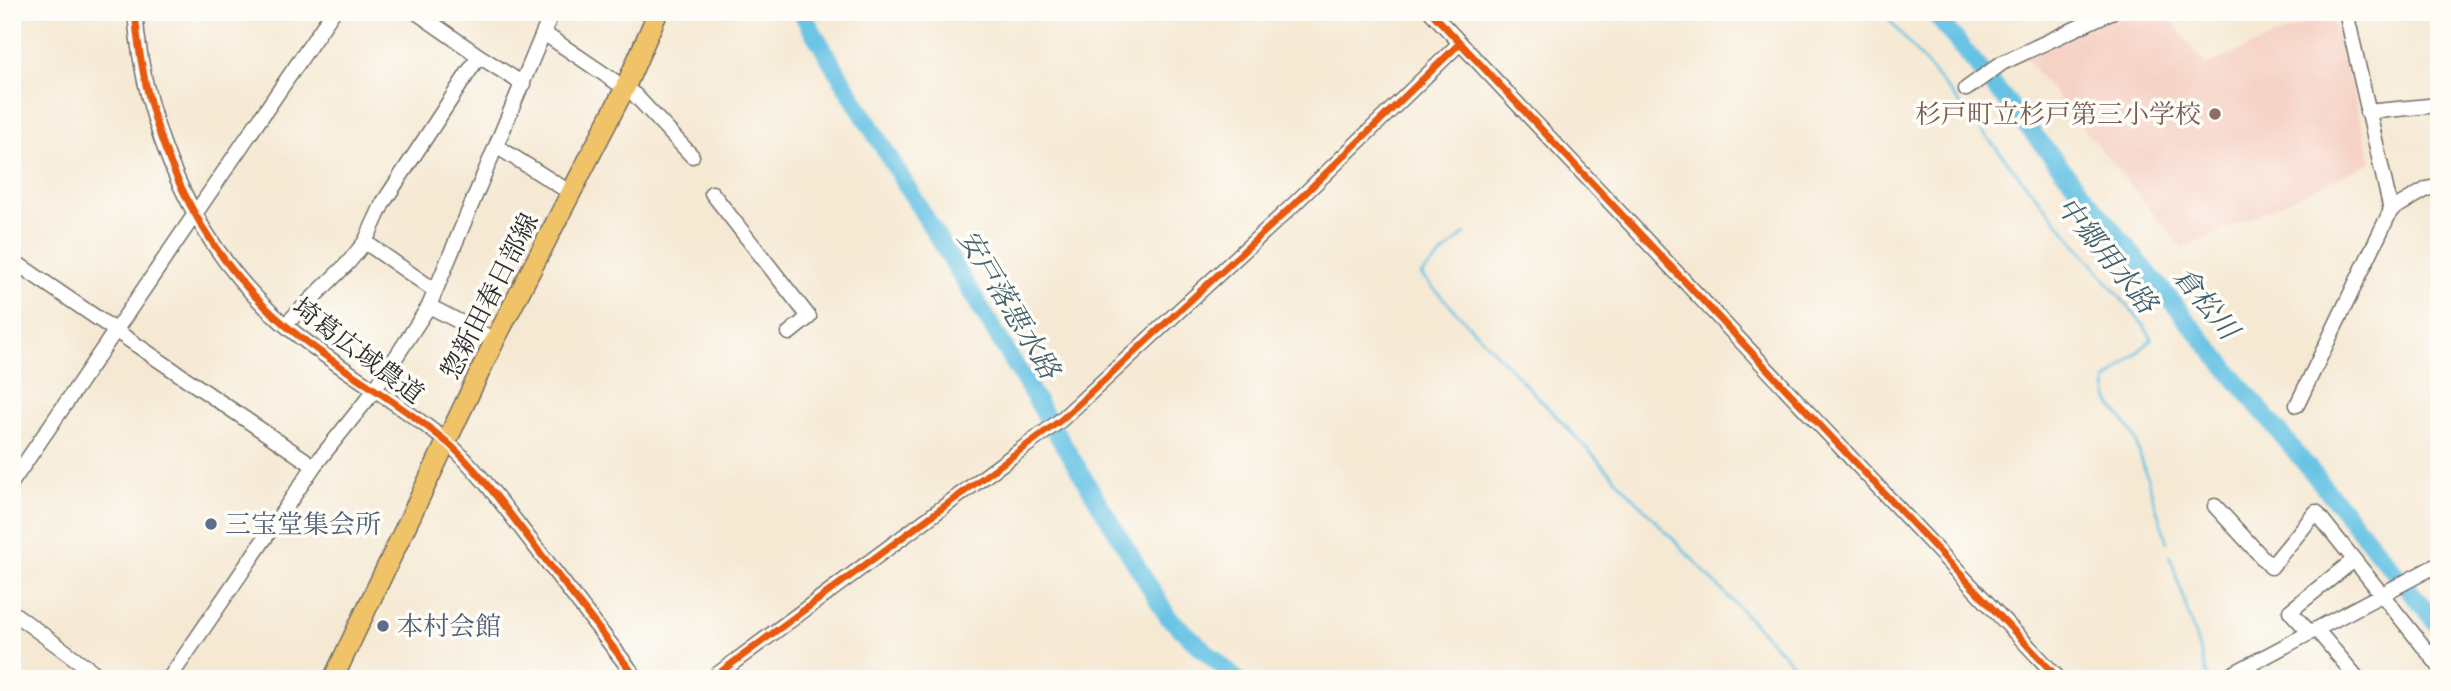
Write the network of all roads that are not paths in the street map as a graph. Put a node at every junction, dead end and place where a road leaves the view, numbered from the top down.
1 (135, 12) edge
2 (333, 12) edge
3 (416, 12) edge
4 (552, 12) edge
5 (658, 12) edge
6 (1431, 12) edge
7 (2111, 12) edge
8 (2346, 12) edge
9 (545, 34) junction
10 (1460, 44) junction
11 (479, 56) junction
12 (523, 85) junction
13 (625, 88) junction
14 (1966, 89) dead end
15 (2439, 106) edge
16 (2367, 112) junction
17 (496, 146) junction
18 (692, 156) dead end
19 (2439, 186) edge
20 (571, 193) junction
21 (712, 194) dead end
22 (2391, 210) junction
23 (195, 213) junction
24 (365, 242) junction
25 (12, 260) edge
26 (434, 289) junction
27 (429, 306) junction
28 (285, 325) junction
29 (116, 331) junction
30 (789, 333) dead end
31 (495, 340) junction
32 (374, 391) junction
33 (2297, 405) dead end
34 (447, 443) junction
35 (314, 467) junction
36 (12, 482) edge
37 (2215, 506) dead end
38 (2354, 560) junction
39 (2439, 564) edge
40 (2382, 594) junction
41 (12, 612) edge
42 (2313, 630) junction
43 (2439, 666) edge
44 (103, 679) edge
45 (169, 679) edge
46 (334, 679) edge
47 (637, 679) edge
48 (710, 679) edge
49 (2059, 679) edge
50 (2223, 679) edge
51 (2358, 679) edge

1 - 23 street, 埼葛広域農道
2 - 23 street
3 - 11 street
4 - 9 street
5 - 13 main road, 惣新田春日部線
6 - 10 street
7 - 14 street
8 - 16 street
9 - 12 street
9 - 13 street
10 - 48 street
10 - 49 street
11 - 12 street
11 - 24 street
12 - 17 street
13 - 18 street
13 - 20 main road, 惣新田春日部線
15 - 16 street
16 - 22 street
17 - 20 street
17 - 26 street
19 - 22 street
20 - 31 main road, 惣新田春日部線
21 - 30 street
22 - 33 street
23 - 28 street, 埼葛広域農道
23 - 29 street
24 - 26 street
24 - 28 street
25 - 29 street
26 - 27 street
27 - 31 street
27 - 32 street
28 - 32 street, 埼葛広域農道
29 - 35 street
29 - 36 street
31 - 34 main road, 惣新田春日部線
32 - 34 street, 埼葛広域農道
32 - 35 street
34 - 46 main road, 惣新田春日部線
34 - 47 street, 埼葛広域農道
35 - 45 street
37 - 38 street
38 - 40 street
38 - 42 street
39 - 40 street
40 - 42 street
40 - 43 street
41 - 44 street
42 - 50 street
42 - 51 street

